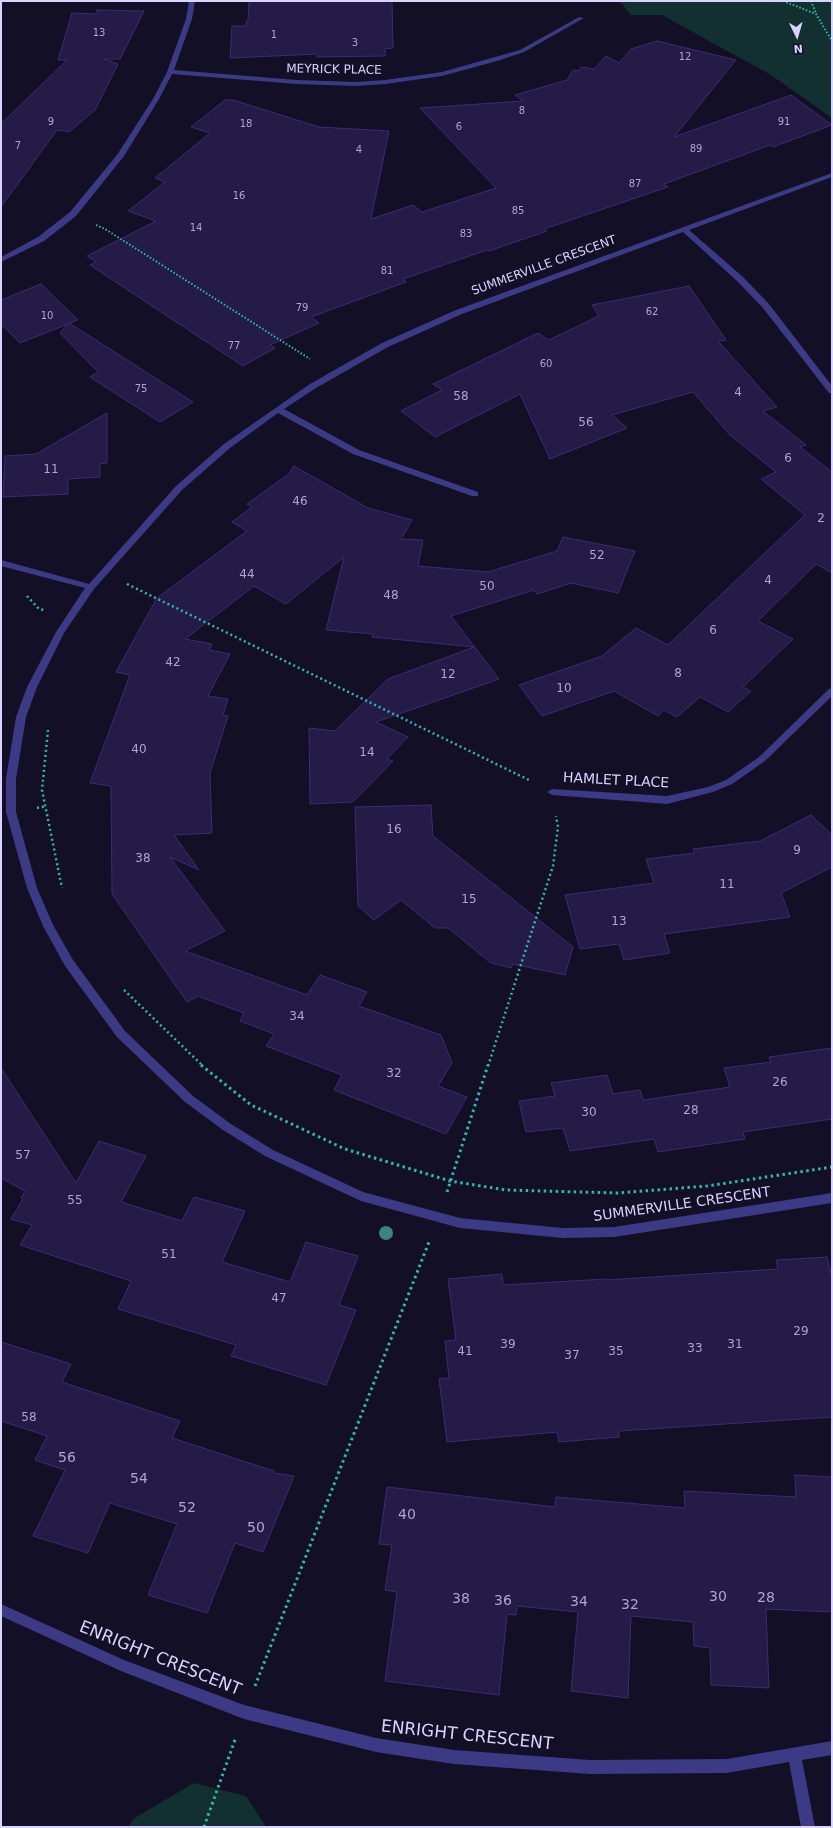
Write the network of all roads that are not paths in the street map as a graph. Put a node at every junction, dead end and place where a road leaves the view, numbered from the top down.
1 (192, 1) edge
2 (581, 18) dead end
3 (170, 72) junction
4 (832, 175) edge
5 (684, 229) junction
6 (1, 260) edge
7 (832, 391) edge
8 (278, 409) junction
9 (475, 494) dead end
10 (1, 562) edge
11 (91, 587) junction
12 (832, 691) edge
13 (552, 792) road end
14 (6, 813) edge
15 (832, 1198) edge
16 (1, 1610) edge
17 (832, 1748) edge
18 (794, 1754) junction
19 (808, 1827) edge

1 - 3 street
2 - 3 street, MEYRICK PLACE
3 - 6 street
4 - 5 street, SUMMERVILLE CRESCENT
5 - 7 street
5 - 8 street, SUMMERVILLE CRESCENT
8 - 9 street
8 - 11 street, SUMMERVILLE CRESCENT
10 - 11 street
11 - 14 street, SUMMERVILLE CRESCENT
12 - 13 street, HAMLET PLACE
14 - 15 street, SUMMERVILLE CRESCENT
16 - 18 street, ENRIGHT CRESCENT
17 - 18 street, ENRIGHT CRESCENT
18 - 19 street

